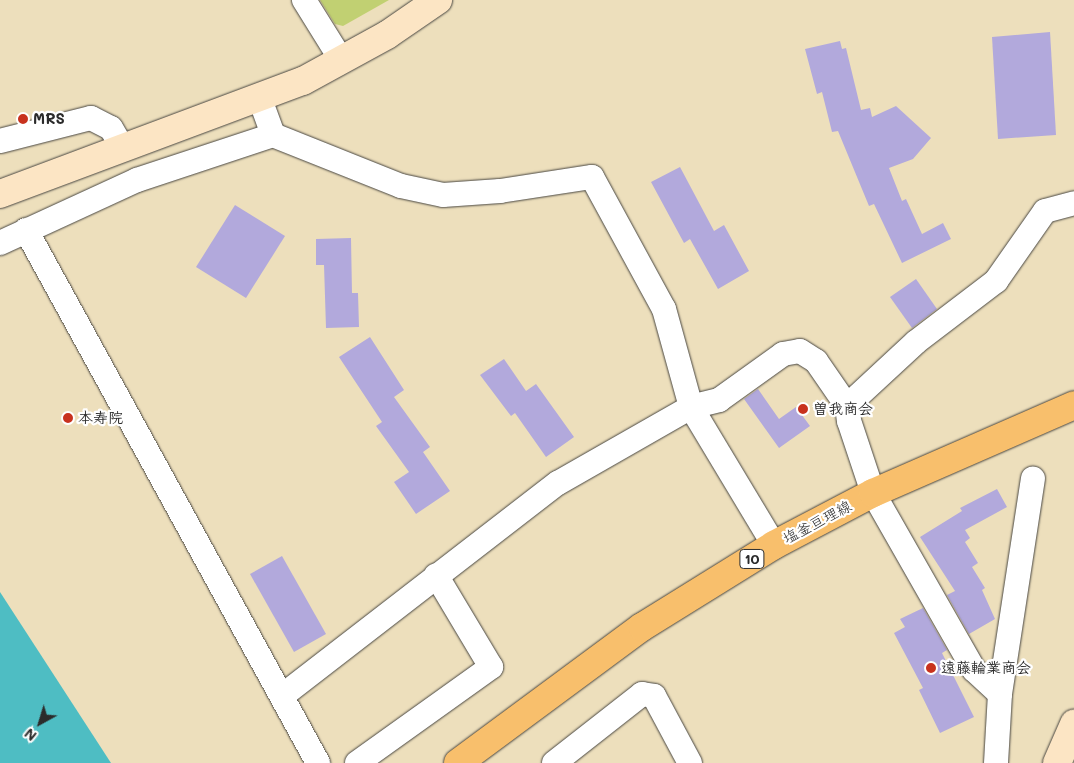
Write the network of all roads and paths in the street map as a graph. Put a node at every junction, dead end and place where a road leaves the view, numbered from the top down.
1 (304, 0) edge
2 (438, 0) edge
3 (342, 61) junction
4 (260, 99) junction
5 (273, 135) junction
6 (0, 141) edge
7 (123, 149) junction
8 (0, 194) edge
9 (1074, 203) edge
10 (26, 230) junction
11 (0, 243) edge
12 (1074, 405) edge
13 (847, 406) junction
14 (692, 407) junction
15 (1033, 479) dead end
16 (873, 493) junction
17 (774, 545) junction
18 (436, 575) junction
19 (1000, 694) junction
20 (282, 696) junction
21 (1074, 724) edge
22 (318, 763) edge
23 (358, 763) edge
24 (458, 763) edge
25 (554, 763) edge
26 (690, 763) edge
27 (996, 763) edge
28 (1057, 763) edge

1 - 3 street
2 - 3 street
3 - 4 street
4 - 5 street
4 - 7 street
5 - 10 street
5 - 14 street
6 - 7 street
7 - 8 street
9 - 13 street
10 - 11 street
10 - 20 street
12 - 16 main road, 塩釜亘理線 / 10
13 - 14 street
13 - 16 street
14 - 17 street
14 - 18 street
15 - 19 street
16 - 17 main road, 塩釜亘理線 / 10
16 - 19 street
17 - 24 main road, 塩釜亘理線 / 10
18 - 20 street
18 - 23 street
19 - 27 street
20 - 22 street
21 - 28 street
25 - 26 street

